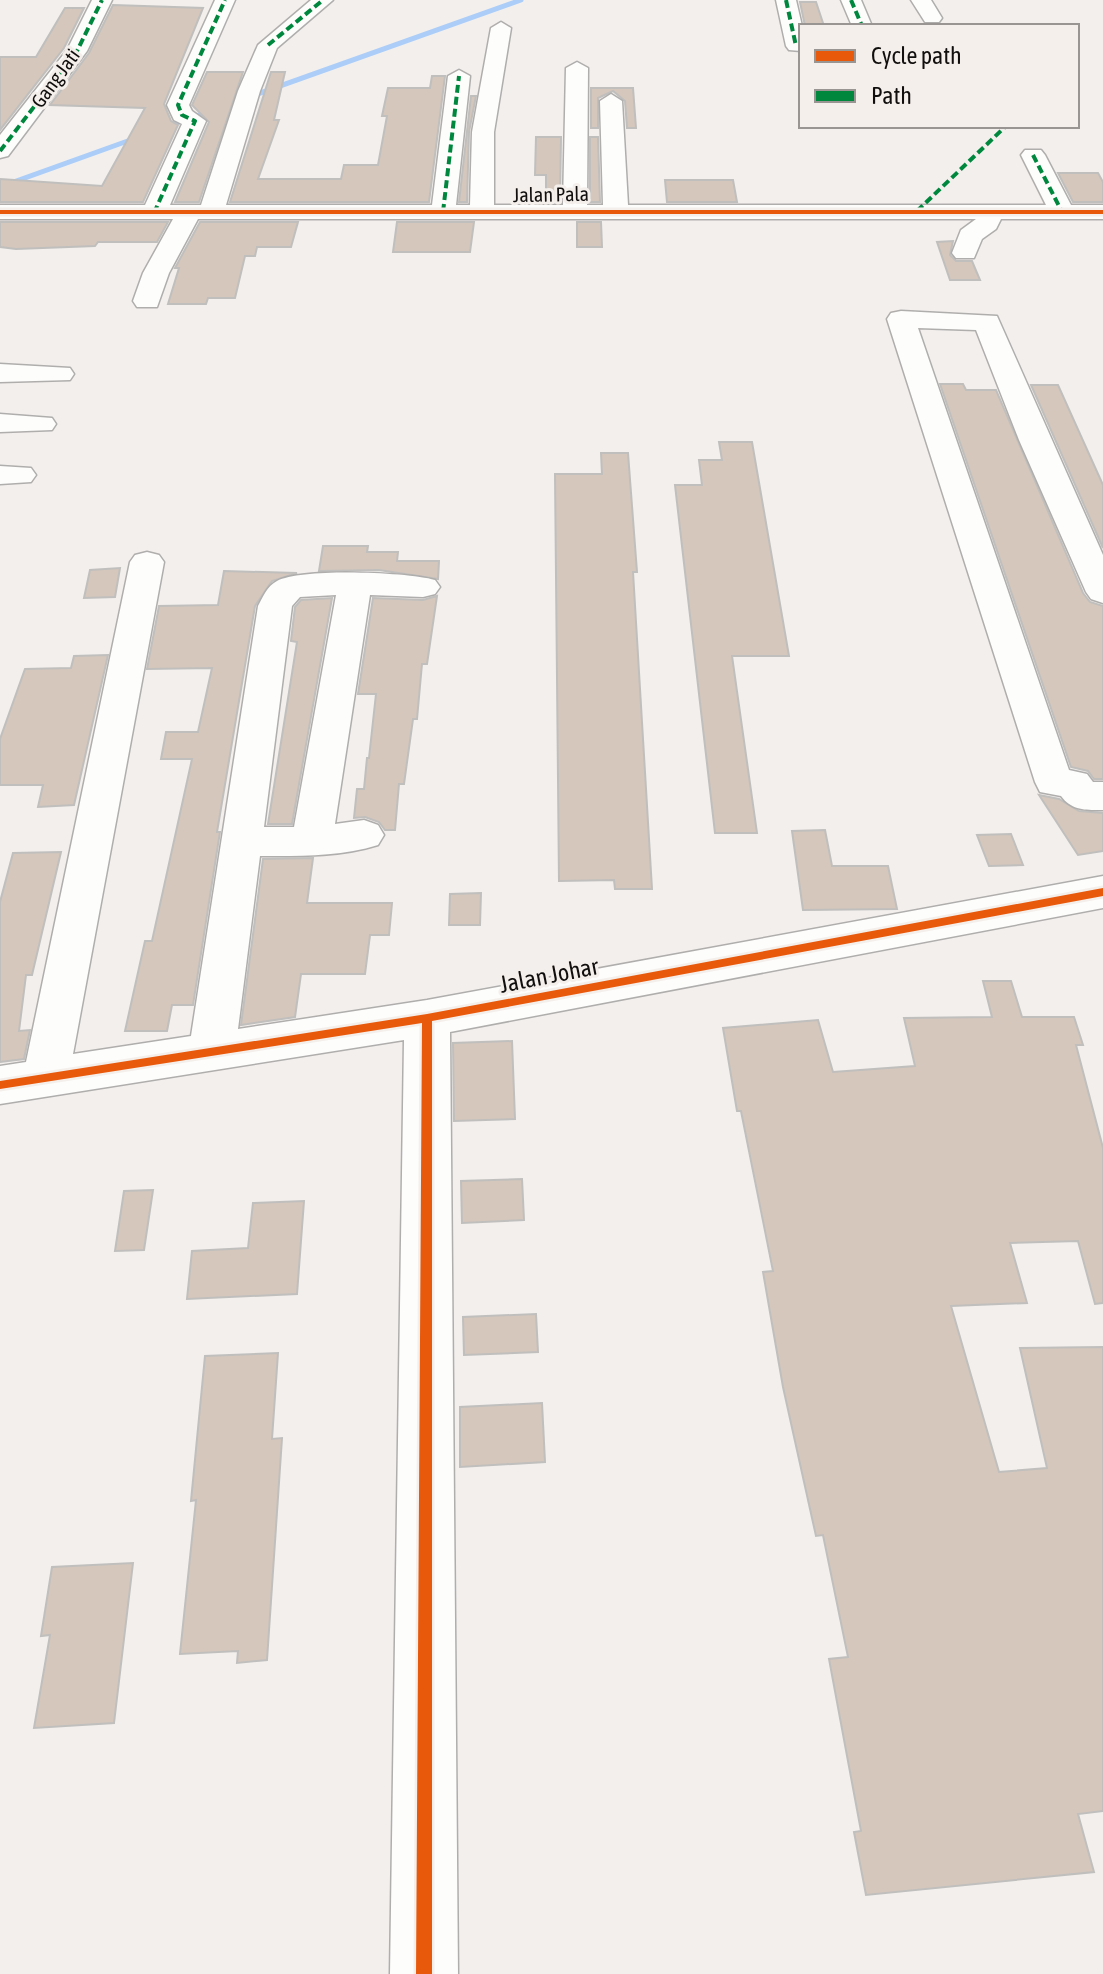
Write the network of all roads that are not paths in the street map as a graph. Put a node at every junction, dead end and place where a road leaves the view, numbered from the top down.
1 (102, 0) edge
2 (225, 0) edge
3 (323, 0) edge
4 (786, 0) edge
5 (851, 0) edge
6 (921, 0) edge
7 (932, 18) dead end
8 (861, 24) edge
9 (501, 28) dead end
10 (796, 46) dead end
11 (577, 68) dead end
12 (459, 76) dead end
13 (611, 101) dead end
14 (0, 151) edge
15 (1033, 155) dead end
16 (377, 183) dead end
17 (616, 211) junction
18 (0, 212) edge
19 (201, 212) junction
20 (443, 212) junction
21 (575, 212) junction
22 (992, 212) junction
23 (1062, 212) junction
24 (1103, 212) edge
25 (154, 213) junction
26 (369, 213) junction
27 (482, 213) junction
28 (965, 253) dead end
29 (147, 301) dead end
30 (0, 373) edge
31 (60, 374) dead end
32 (0, 423) edge
33 (41, 424) dead end
34 (147, 562) dead end
35 (355, 584) junction
36 (423, 587) dead end
37 (1103, 592) edge
38 (1103, 796) edge
39 (364, 835) dead end
40 (312, 841) junction
41 (241, 842) junction
42 (1103, 892) edge
43 (427, 1018) junction
44 (212, 1051) junction
45 (46, 1077) junction
46 (0, 1085) edge
47 (424, 1974) edge

1 - 14 street, Gang Jati
2 - 25 street
3 - 19 street
4 - 10 street
5 - 8 street
6 - 7 street
9 - 27 street
11 - 21 street
12 - 20 street
13 - 17 street
15 - 23 street
16 - 26 street
17 - 21 street, Jalan Pala
17 - 22 street, Jalan Pala
18 - 25 street, Jalan Pala
19 - 25 street, Jalan Pala
19 - 26 street, Jalan Pala
19 - 29 street
20 - 26 street, Jalan Pala
20 - 27 street, Jalan Pala
21 - 27 street, Jalan Pala
22 - 23 street, Jalan Pala
22 - 28 street
23 - 24 street, Jalan Pala
30 - 31 street
32 - 33 street
34 - 45 street
35 - 36 street
35 - 40 street
35 - 41 street
37 - 38 street
39 - 40 street
40 - 41 street
41 - 44 street
42 - 43 street, Jalan Johar
43 - 44 street, Jalan Johar
43 - 47 street
44 - 45 street, Jalan Johar
45 - 46 street, Jalan Johar

